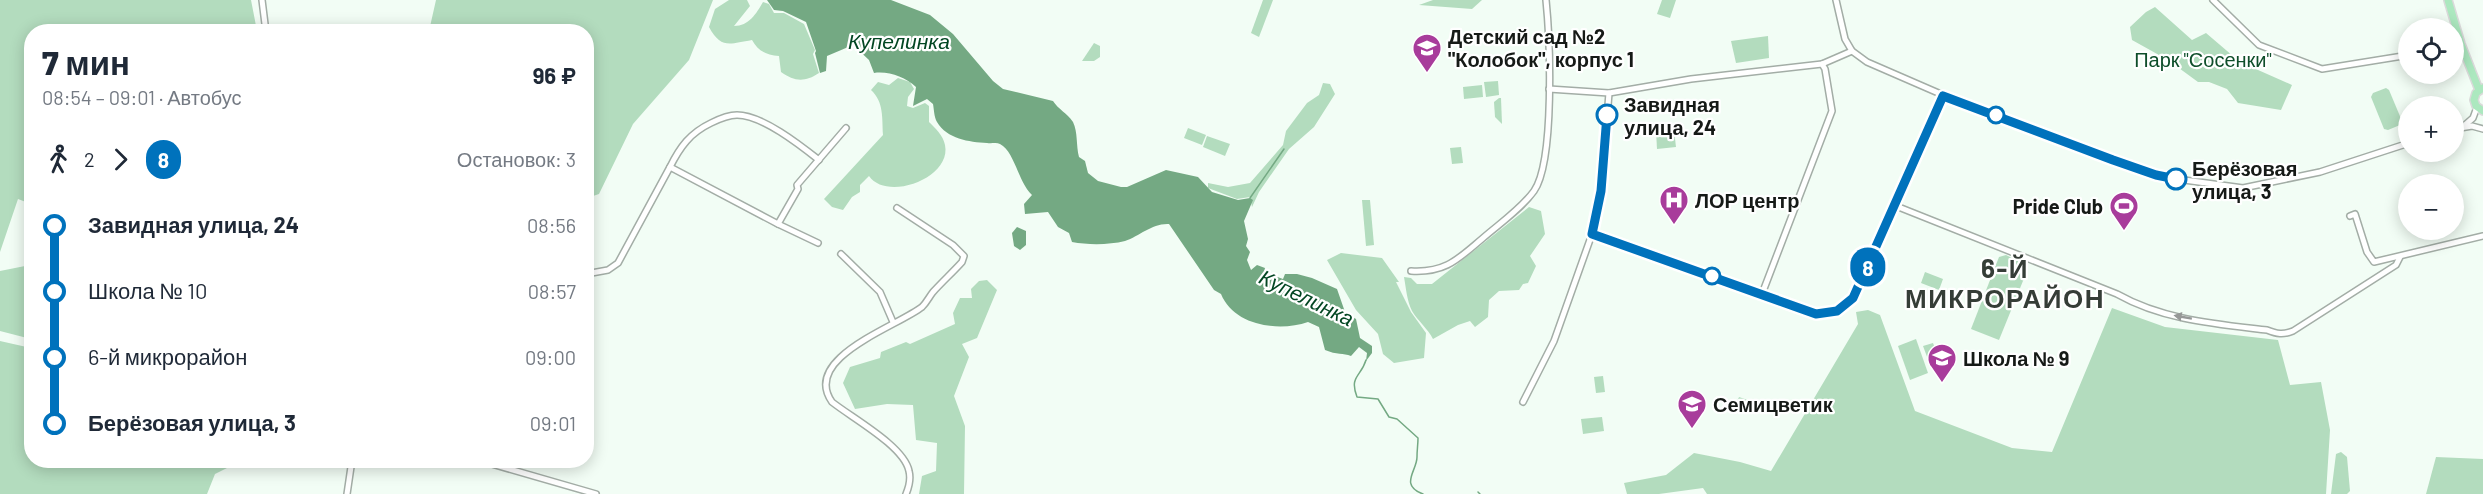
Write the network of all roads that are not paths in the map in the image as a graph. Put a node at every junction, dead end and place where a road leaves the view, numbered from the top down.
1 (262, 0) edge
2 (1546, 0) edge
3 (1836, 0) edge
4 (2213, 0) edge
5 (2448, 0) edge
6 (2452, 18) edge
7 (265, 24) edge
8 (1852, 51) junction
9 (2464, 56) edge
10 (2398, 57) edge
11 (1822, 64) junction
12 (1549, 89) junction
13 (2481, 89) edge
14 (1609, 93) junction
15 (1943, 96) junction
16 (2480, 109) edge
17 (2464, 125) edge
18 (2464, 126) edge
19 (846, 129) dead end
20 (2483, 129) edge
21 (2398, 147) edge
22 (819, 160) junction
23 (670, 167) junction
24 (1896, 206) junction
25 (897, 208) dead end
26 (2350, 216) dead end
27 (778, 224) junction
28 (1592, 234) junction
29 (2483, 236) edge
30 (818, 243) dead end
31 (841, 254) dead end
32 (2400, 257) junction
33 (1411, 271) dead end
34 (594, 273) edge
35 (1762, 294) junction
36 (893, 322) junction
37 (1523, 402) dead end
38 (351, 468) edge
39 (506, 468) edge
40 (347, 494) edge
41 (596, 494) edge
42 (906, 494) edge

1 - 7 street
2 - 12 street
3 - 8 street
4 - 10 street
5 - 6 main road
8 - 11 street
8 - 15 street
9 - 13 main road
11 - 14 street
11 - 35 street
12 - 14 street
12 - 33 street
13 - 16 main road
14 - 28 street
15 - 21 street
15 - 24 street
16 - 17 street
18 - 20 street
19 - 22 street
22 - 23 street
22 - 27 street
23 - 27 street
23 - 34 street
32 -> 24 street
24 - 35 street
25 - 36 street
26 - 32 street
27 - 30 street
28 - 35 street
28 - 37 street
29 - 32 street
31 - 36 street
36 - 42 street
38 - 40 street
39 - 41 street

